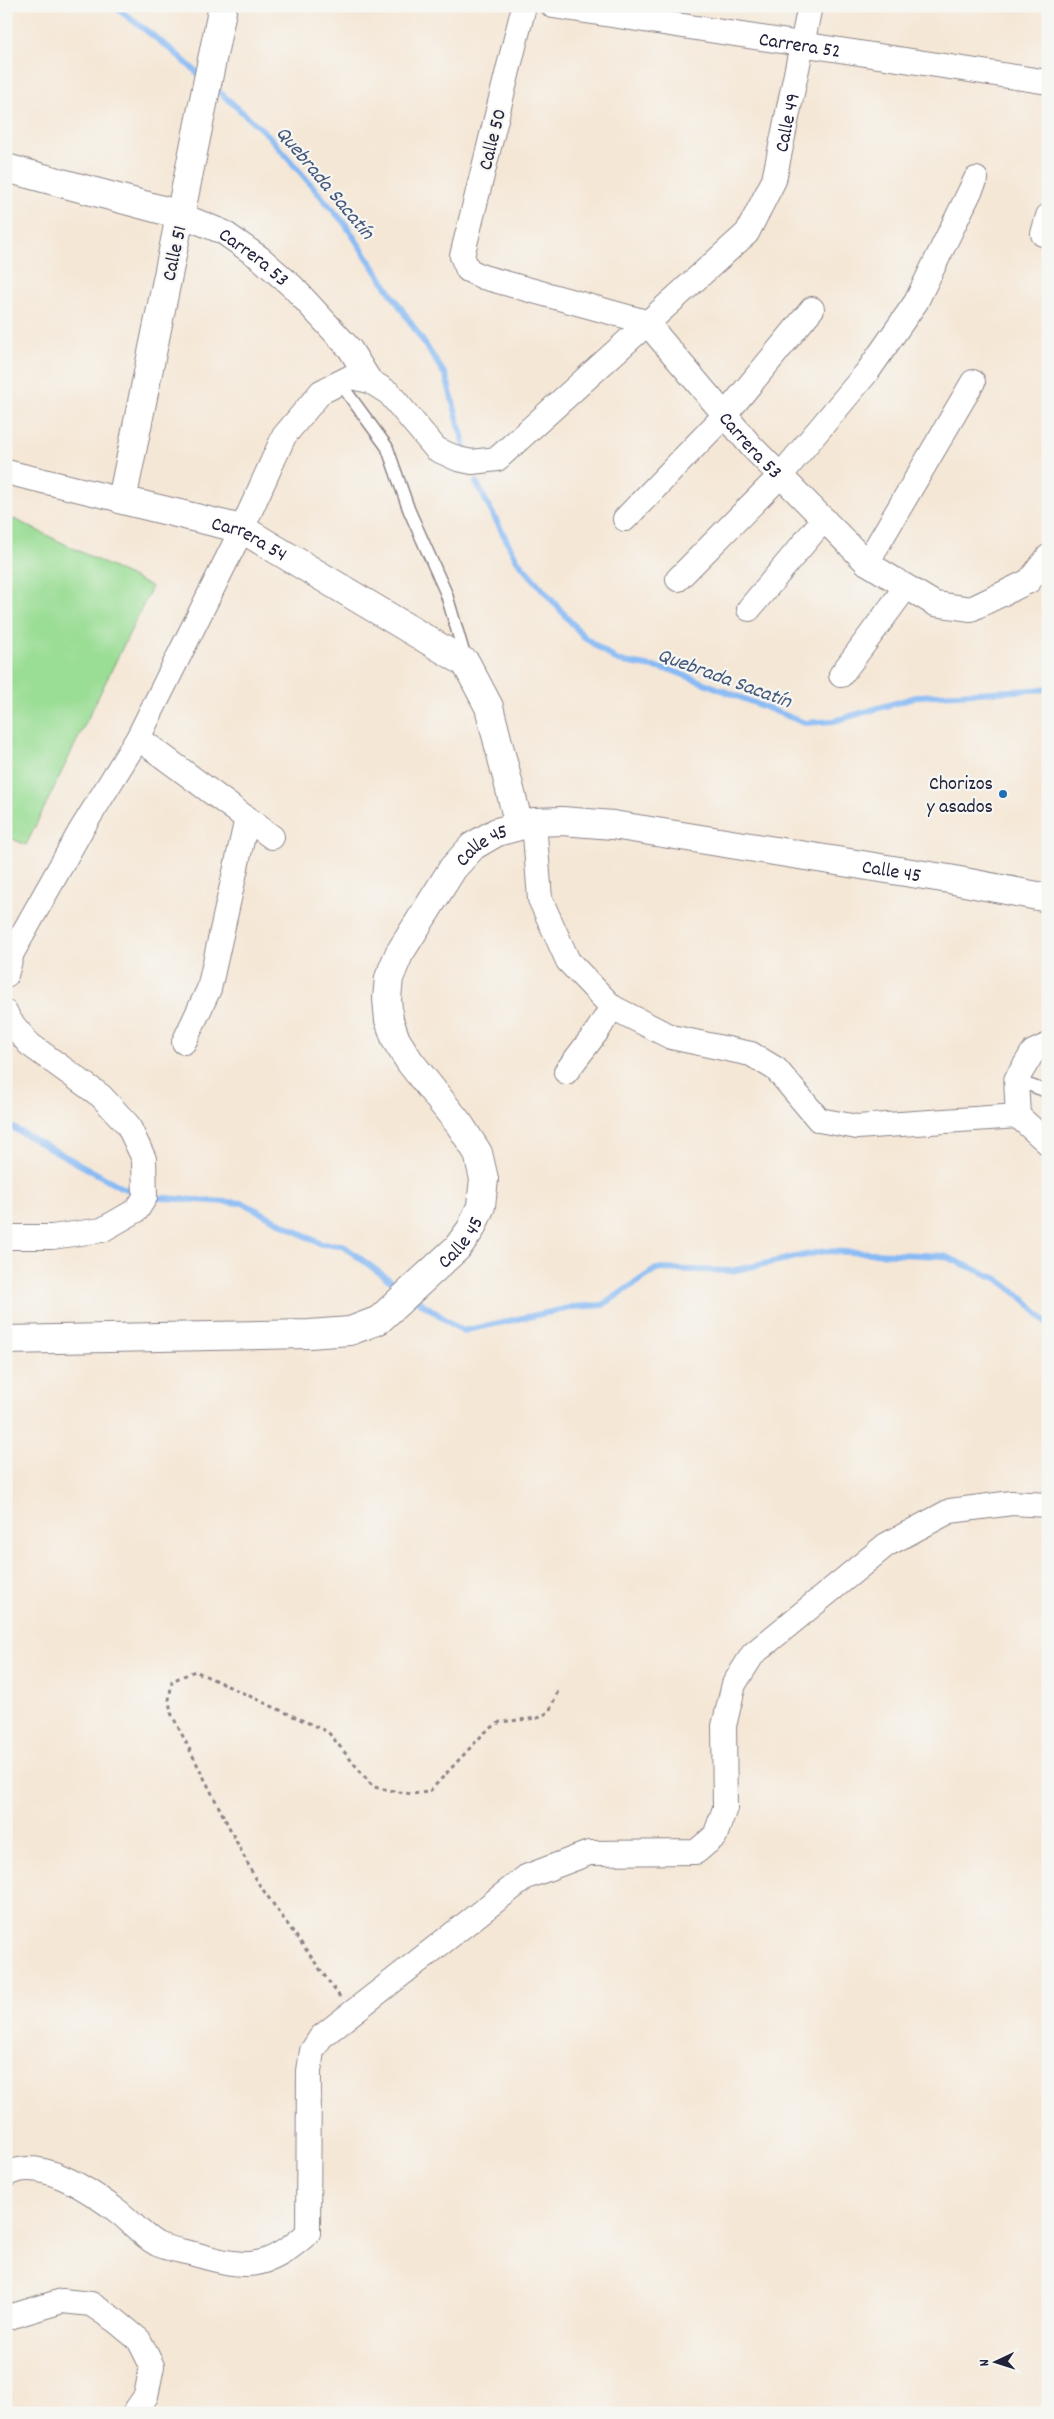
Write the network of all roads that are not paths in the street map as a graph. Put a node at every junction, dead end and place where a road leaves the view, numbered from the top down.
1 (223, 6) edge
2 (524, 6) edge
3 (553, 6) edge
4 (810, 6) edge
5 (801, 45) junction
6 (1048, 82) edge
7 (6, 168) edge
8 (976, 178) dead end
9 (181, 216) junction
10 (812, 309) dead end
11 (646, 322) junction
12 (370, 381) junction
13 (340, 382) junction
14 (973, 382) dead end
15 (725, 416) junction
16 (6, 472) edge
17 (780, 476) junction
18 (122, 500) junction
19 (625, 519) dead end
20 (824, 519) junction
21 (242, 529) junction
22 (1048, 557) edge
23 (867, 563) junction
24 (678, 579) dead end
25 (906, 587) junction
26 (749, 609) dead end
27 (466, 664) junction
28 (841, 675) dead end
29 (138, 738) junction
30 (247, 818) junction
31 (526, 824) junction
32 (272, 836) dead end
33 (1048, 898) edge
34 (6, 975) edge
35 (612, 1007) junction
36 (6, 1013) edge
37 (184, 1042) dead end
38 (1048, 1045) edge
39 (566, 1072) dead end
40 (1016, 1080) junction
41 (1048, 1092) edge
42 (1018, 1116) junction
43 (1048, 1143) edge
44 (6, 1237) edge
45 (6, 1340) edge
46 (1048, 1505) edge
47 (6, 2175) edge
48 (6, 2318) edge
49 (134, 2413) edge

1 - 9 main road, Calle 51
2 - 11 street, Calle 50
3 - 5 street, Carrera 52
4 - 5 street, Calle 49
5 - 6 street, Carrera 52
5 - 11 street, Calle 49
7 - 9 main road, Carrera 53
8 - 17 street
9 - 12 street, Carrera 53
9 - 18 main road, Calle 51
10 - 15 street
11 - 12 street, Carrera 53
11 - 15 street, Carrera 53
12 - 13 street
13 - 21 street
13 - 27 lane
14 - 23 street
15 - 17 street, Carrera 53
15 - 19 street
16 - 18 street, Carrera 54
17 - 20 street, Carrera 53
17 - 24 street
18 - 21 main road, Carrera 54
20 - 23 street, Carrera 53
20 - 26 street
21 - 27 main road, Carrera 54
21 - 29 street
22 - 25 street, Carrera 53
23 - 25 street, Carrera 53
25 - 28 street
27 - 31 main road
29 - 30 street
29 - 34 street
30 - 32 street
30 - 37 street
31 - 33 main road, Calle 45
31 - 35 street
31 - 45 main road, Calle 45
35 - 39 street
35 - 42 street
36 - 44 street
38 - 40 street
40 - 41 lane
40 - 42 street
42 - 43 street
46 - 47 street
48 - 49 street

